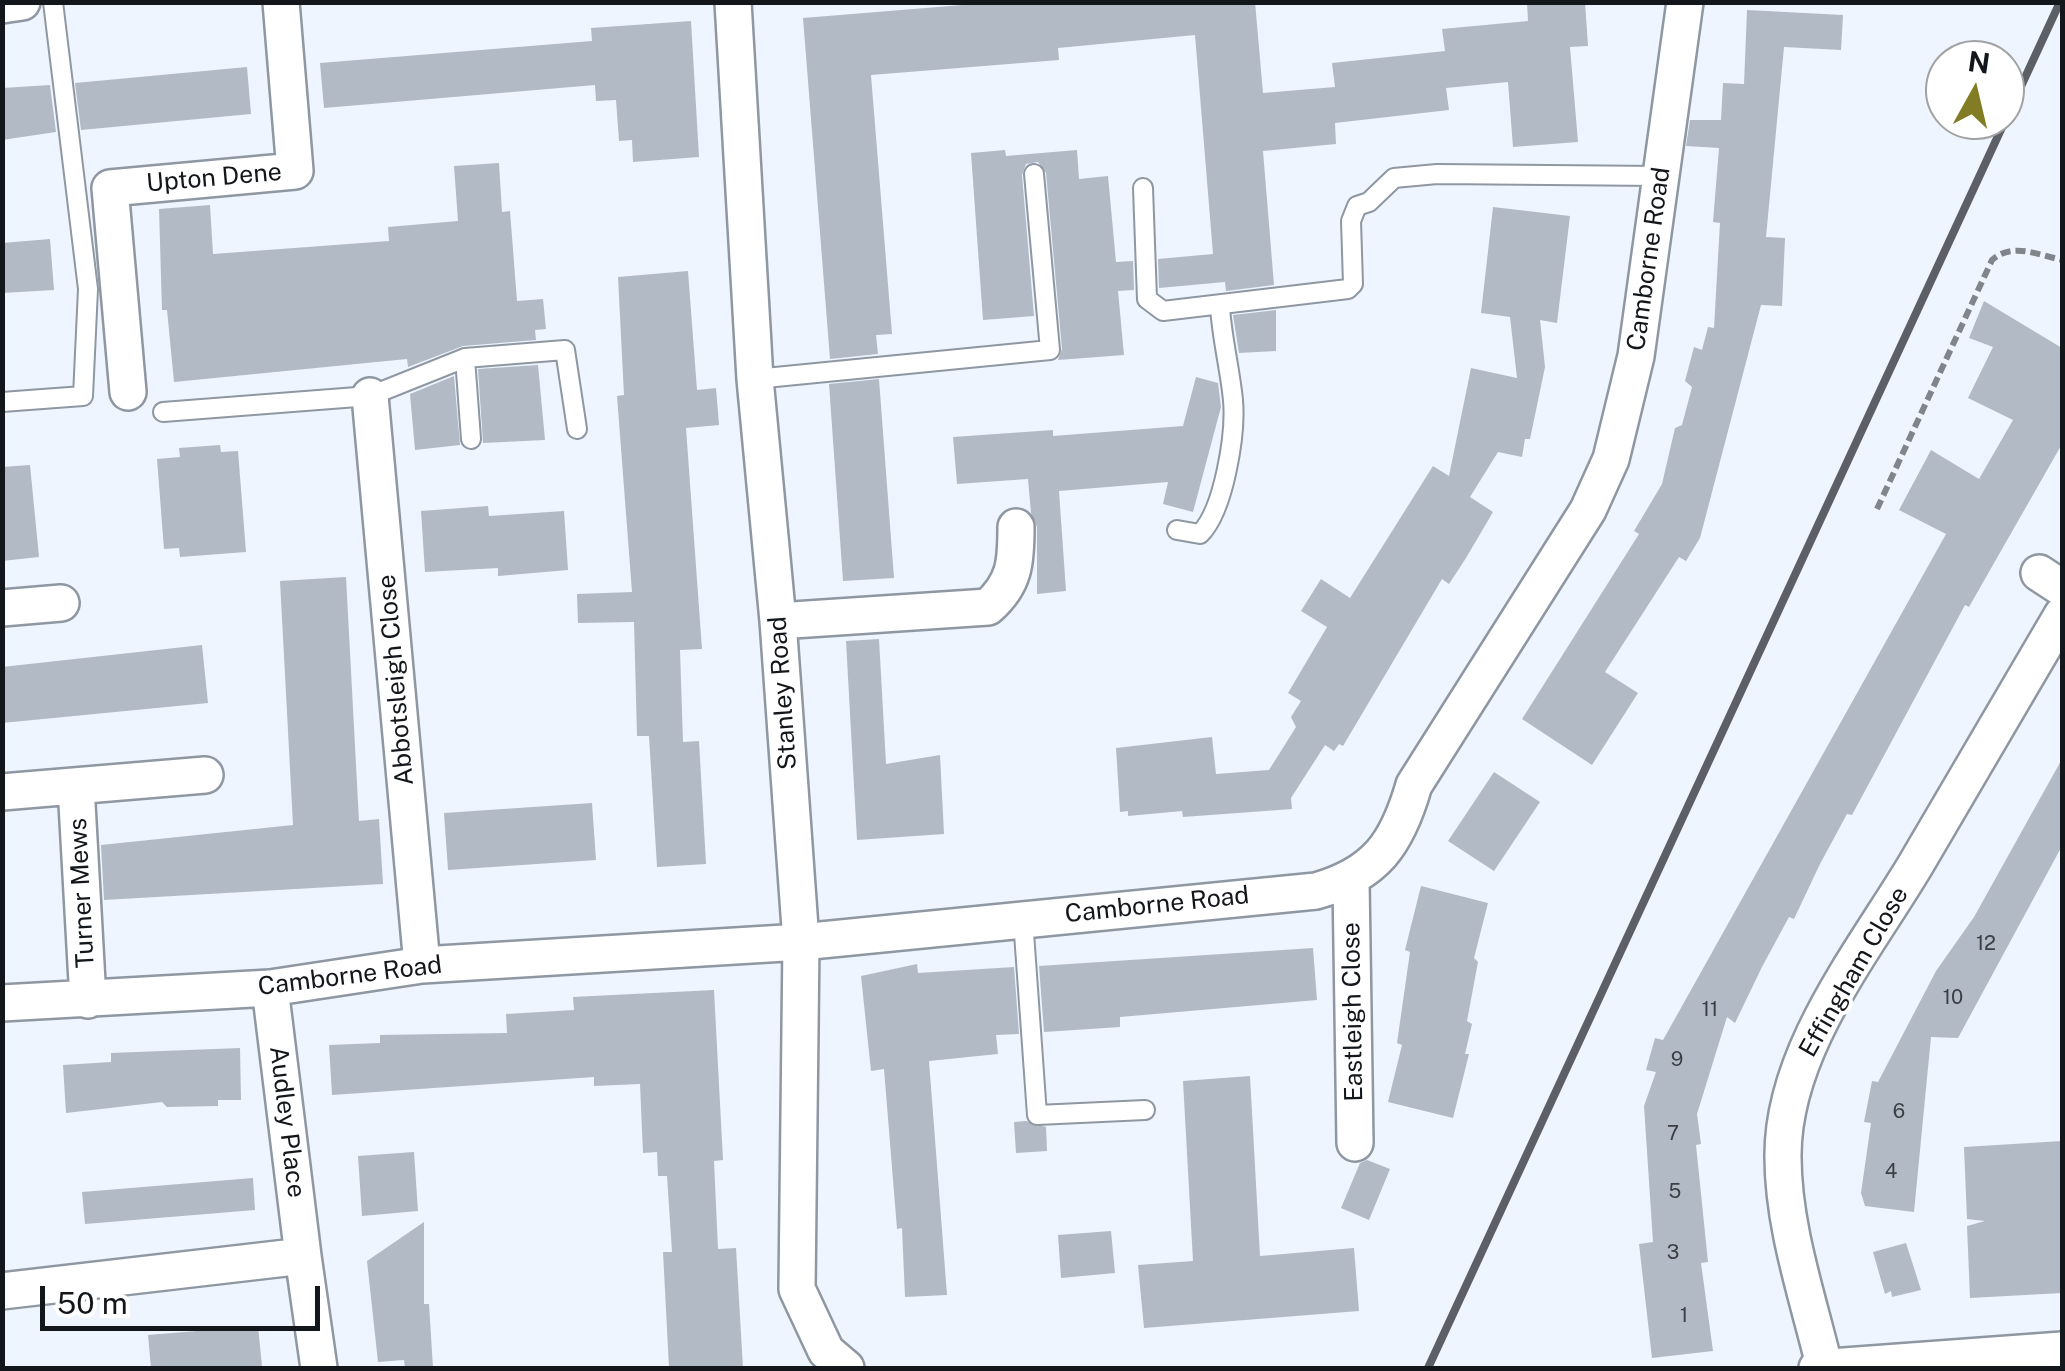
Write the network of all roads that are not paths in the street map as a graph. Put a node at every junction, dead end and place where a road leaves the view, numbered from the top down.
1 (22, 2) edge
2 (54, 2) edge
3 (281, 2) edge
4 (733, 2) edge
5 (1685, 2) edge
6 (2, 4) edge
7 (1034, 174) dead end
8 (1659, 176) junction
9 (1142, 188) dead end
10 (1220, 307) junction
11 (465, 358) junction
12 (754, 379) junction
13 (128, 392) dead end
14 (370, 396) junction
15 (2, 402) edge
16 (162, 412) dead end
17 (577, 429) dead end
18 (471, 439) dead end
19 (1016, 526) dead end
20 (1177, 530) dead end
21 (61, 603) dead end
22 (2, 608) edge
23 (2062, 615) edge
24 (778, 620) junction
25 (205, 775) dead end
26 (76, 786) junction
27 (2, 792) edge
28 (1351, 881) junction
29 (1023, 919) junction
30 (801, 942) junction
31 (422, 965) junction
32 (270, 988) junction
33 (88, 1000) junction
34 (2, 1003) edge
35 (1145, 1110) dead end
36 (1356, 1143) dead end
37 (304, 1256) junction
38 (2, 1292) edge
39 (2062, 1350) edge
40 (1820, 1367) edge
41 (318, 1368) edge
42 (846, 1368) edge

1 - 6 street
2 - 15 lane
3 - 13 street, Upton Dene
4 - 12 street, Stanley Road
5 - 8 street, Camborne Road
7 - 12 lane
8 - 10 lane
8 - 28 street, Camborne Road
9 - 10 lane
10 - 20 lane
11 - 14 lane
11 - 17 lane
11 - 18 lane
12 - 24 street, Stanley Road
14 - 16 lane
14 - 31 street, Abbotsleigh Close
19 - 24 street
21 - 22 street
23 - 40 street, Effingham Close
24 - 30 street, Stanley Road
25 - 26 street, Turner Mews
26 - 27 street, Turner Mews
26 - 33 street, Turner Mews
28 - 29 street, Camborne Road
28 - 36 street, Eastleigh Close
29 - 30 street, Camborne Road
29 - 35 lane
30 - 31 street, Camborne Road
30 - 42 street, Stanley Road
31 - 32 street, Camborne Road
32 - 33 street, Camborne Road
32 - 37 street, Audley Place
33 - 34 street, Camborne Road
37 - 38 street
37 - 41 street, Audley Place
39 - 40 street

